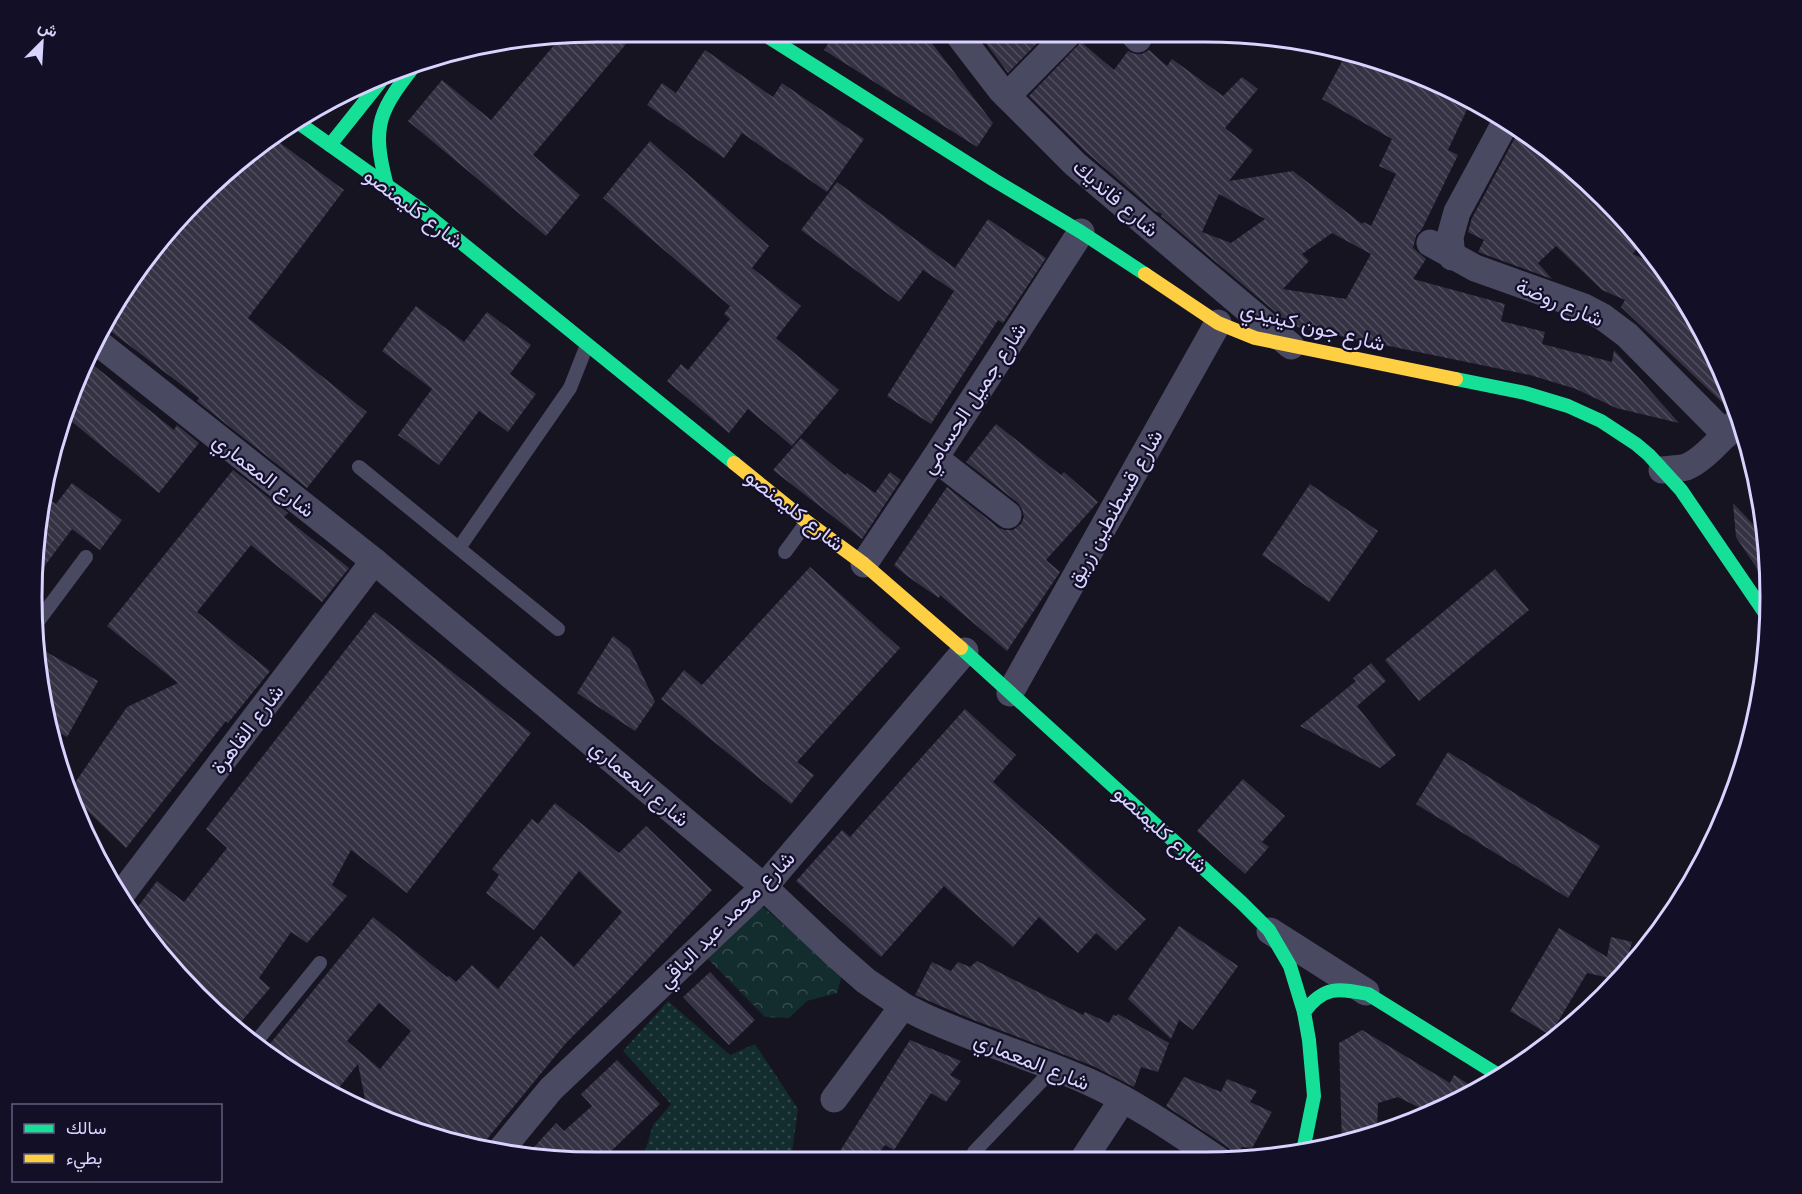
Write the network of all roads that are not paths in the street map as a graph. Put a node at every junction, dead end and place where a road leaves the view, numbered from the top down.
1 (776, 42) edge
2 (968, 42) edge
3 (1060, 42) edge
4 (407, 76) edge
5 (375, 89) edge
6 (1008, 96) junction
7 (304, 126) edge
8 (1502, 129) edge
9 (330, 145) junction
10 (387, 186) junction
11 (1081, 232) junction
12 (1218, 323) junction
13 (587, 344) junction
14 (102, 346) edge
15 (1291, 346) junction
16 (1733, 427) edge
17 (935, 458) junction
18 (1699, 459) junction
19 (359, 468) dead end
20 (1662, 470) junction
21 (1694, 509) junction
22 (1008, 515) dead end
23 (807, 522) junction
24 (459, 548) junction
25 (785, 552) dead end
26 (86, 557) dead end
27 (374, 561) junction
28 (864, 564) junction
29 (1760, 605) edge
30 (43, 615) edge
31 (558, 629) dead end
32 (970, 656) junction
33 (1010, 693) junction
34 (126, 889) edge
35 (769, 891) junction
36 (1269, 930) junction
37 (320, 963) dead end
38 (1368, 994) junction
39 (903, 1006) junction
40 (1304, 1012) junction
41 (260, 1037) edge
42 (1054, 1068) junction
43 (1492, 1071) edge
44 (1314, 1096) junction
45 (834, 1099) dead end
46 (1123, 1099) junction
47 (1316, 1140) edge
48 (1299, 1143) edge
49 (506, 1144) edge
50 (974, 1152) dead end
51 (1089, 1152) edge
52 (1207, 1152) edge

1 - 11 street, شارع جون كينيدي
2 - 6 street, شارع فانديك
3 - 6 street
4 - 10 street
5 - 9 street
6 - 15 street, شارع فانديك
7 - 9 street, شارع كليمنصو
8 - 16 street, شارع روضة
9 - 10 street, شارع كليمنصو
10 - 13 street, شارع كليمنصو
11 - 12 street, شارع جون كينيدي
11 - 17 street, شارع جميل الحسامي
12 - 15 street, شارع جون كينيدي
12 - 33 street, شارع قسطنطين زريق
13 - 23 street, شارع كليمنصو
13 - 24 lane
14 - 27 street, شارع المعماري
15 - 20 street, شارع جون كينيدي
16 - 18 street
17 - 22 street
17 - 28 street, شارع جميل الحسامي
18 - 20 street
18 - 21 street
19 - 24 lane
20 - 21 street, شارع جون كينيدي
21 - 29 street, شارع جون كينيدي
23 - 25 lane
23 - 28 street, شارع كليمنصو
24 - 31 lane
26 - 30 lane
27 - 34 street, شارع القاهرة
27 - 35 street, شارع المعماري
28 - 32 street, شارع كليمنصو
32 - 33 street, شارع كليمنصو
32 - 35 street, شارع محمد عبد الباقي
33 - 36 street, شارع كليمنصو
35 - 39 street, شارع المعماري
35 - 49 street, شارع محمد عبد الباقي
36 - 38 street, شارع كليمنصو
36 - 40 street, شارع كليمنصو
37 - 41 lane
38 - 40 street
38 - 43 street, شارع كليمنصو
39 - 42 street, شارع المعماري
39 - 45 street
40 - 44 street, شارع كليمنصو
42 - 46 street, شارع المعماري
42 - 50 lane
44 - 47 street
44 - 48 street, شارع كليمنصو
46 - 51 street
46 - 52 street, شارع المعماري

